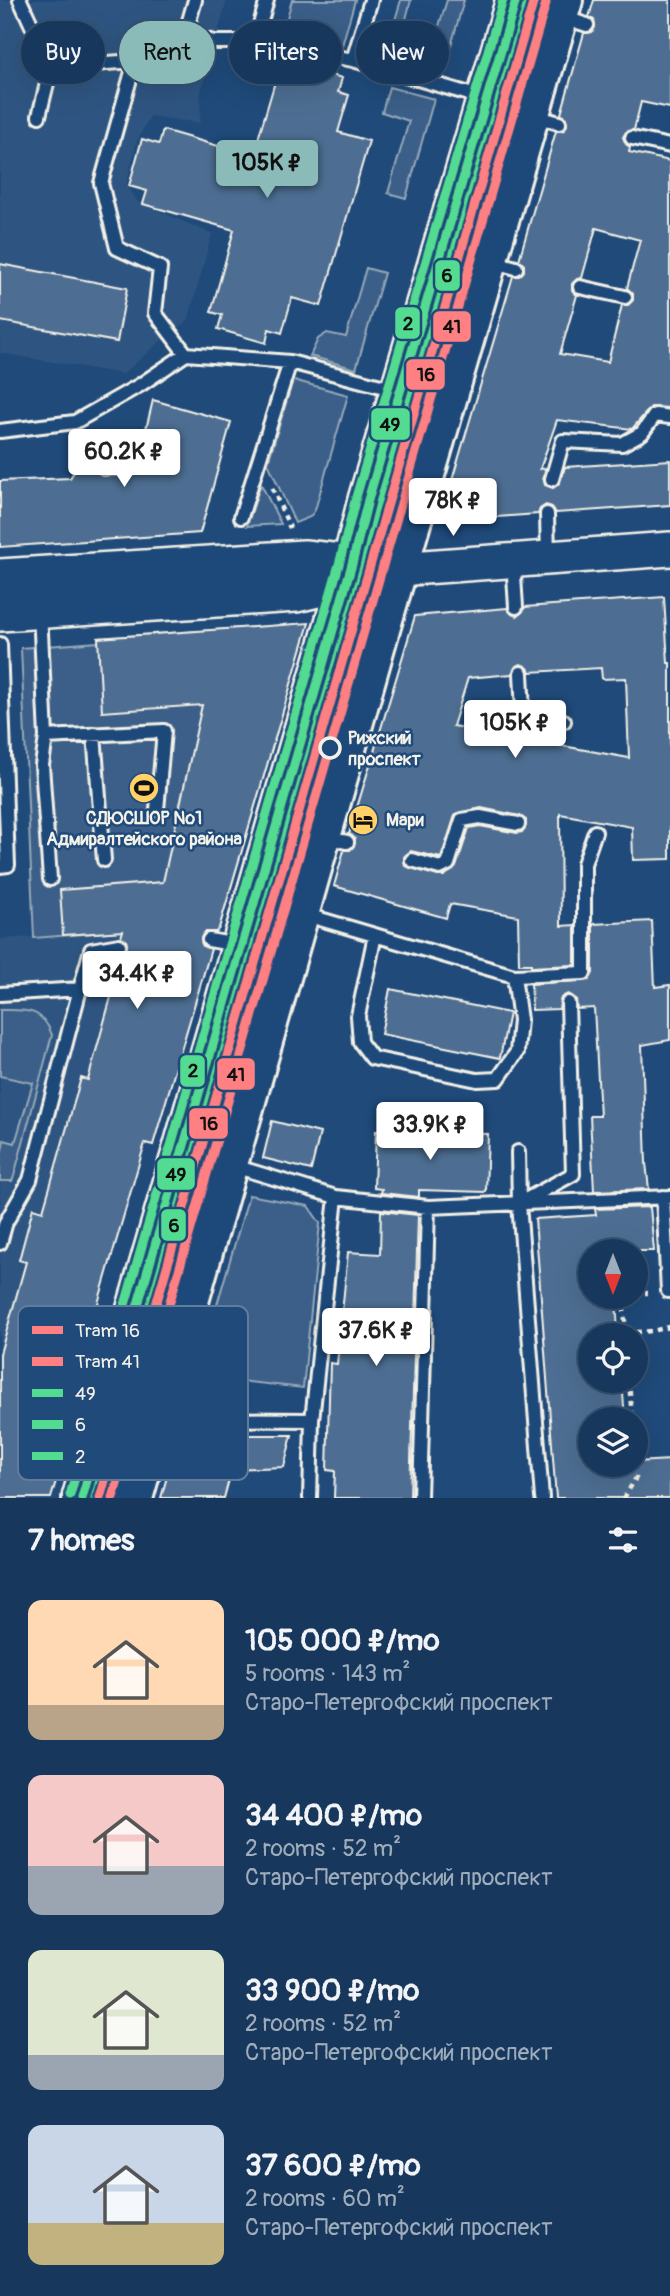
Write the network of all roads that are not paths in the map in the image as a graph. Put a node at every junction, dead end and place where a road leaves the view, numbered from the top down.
1 (20, 0) edge
2 (195, 0) edge
3 (267, 0) edge
4 (371, 0) edge
5 (516, 0) edge
6 (569, 14) edge
7 (30, 21) edge
8 (189, 21) edge
9 (261, 21) edge
10 (342, 58) edge
11 (353, 60) junction
12 (47, 84) edge
13 (129, 84) edge
14 (487, 99) junction
15 (39, 116) dead end
16 (632, 138) dead end
17 (670, 146) edge
18 (580, 286) dead end
19 (625, 298) dead end
20 (186, 354) junction
21 (289, 362) junction
22 (400, 391) junction
23 (670, 417) edge
24 (0, 431) edge
25 (552, 479) dead end
26 (547, 514) dead end
27 (242, 517) dead end
28 (670, 549) edge
29 (548, 558) junction
30 (513, 561) junction
31 (397, 569) junction
32 (349, 572) junction
33 (0, 578) edge
34 (39, 592) junction
35 (516, 607) dead end
36 (0, 612) edge
37 (0, 644) edge
38 (521, 673) dead end
39 (564, 721) dead end
40 (94, 734) junction
41 (46, 737) junction
42 (157, 810) dead end
43 (518, 824) dead end
44 (595, 832) dead end
45 (104, 860) dead end
46 (412, 860) dead end
47 (0, 866) edge
48 (50, 879) dead end
49 (299, 914) junction
50 (374, 935) junction
51 (118, 945) dead end
52 (514, 976) junction
53 (80, 989) junction
54 (0, 994) edge
55 (568, 1003) dead end
56 (182, 1151) junction
57 (518, 1152) dead end
58 (228, 1164) junction
59 (336, 1197) junction
60 (667, 1197) edge
61 (519, 1204) junction
62 (428, 1207) junction
63 (0, 1243) edge
64 (668, 1291) edge
65 (137, 1306) edge
66 (188, 1306) edge
67 (248, 1420) edge
68 (312, 1420) junction
69 (87, 1480) edge
70 (138, 1480) edge
71 (82, 1498) edge
72 (133, 1498) edge
73 (310, 1498) edge
74 (420, 1498) edge
75 (542, 1498) edge

1 - 7 lane
2 - 8 lane
3 - 9 lane
4 - 11 lane
5 - 14 main road
6 - 31 main road
10 - 11 lane
11 - 14 lane
12 - 15 lane
13 - 20 lane
14 - 22 main road
16 - 17 lane
18 - 19 lane
20 - 21 lane
20 - 24 lane
21 - 22 lane
21 - 27 lane
22 - 32 main road
23 - 25 lane
26 - 29 lane
28 - 29 street
29 - 30 street
30 - 31 street
30 - 35 lane
31 - 32 main road
31 - 49 main road
32 - 34 main road
32 - 56 main road
33 - 34 main road
34 - 36 main road
34 - 41 lane
37 - 47 lane
38 - 39 lane
40 - 41 lane
40 - 42 lane
40 - 45 lane
41 - 48 lane
43 - 46 lane
44 - 52 lane
49 - 50 lane
49 - 58 main road
50 - 52 lane
50 - 52 lane
51 - 53 lane
53 - 54 lane
53 - 63 lane
55 - 61 lane
56 - 58 lane
56 - 65 main road
57 - 61 lane
58 - 59 lane
58 - 66 main road
59 - 62 lane
59 - 68 lane
60 - 61 lane
60 - 64 lane
61 - 62 lane
61 - 75 lane
62 - 74 lane
67 - 68 lane
68 - 73 lane
69 - 71 main road
70 - 72 main road

